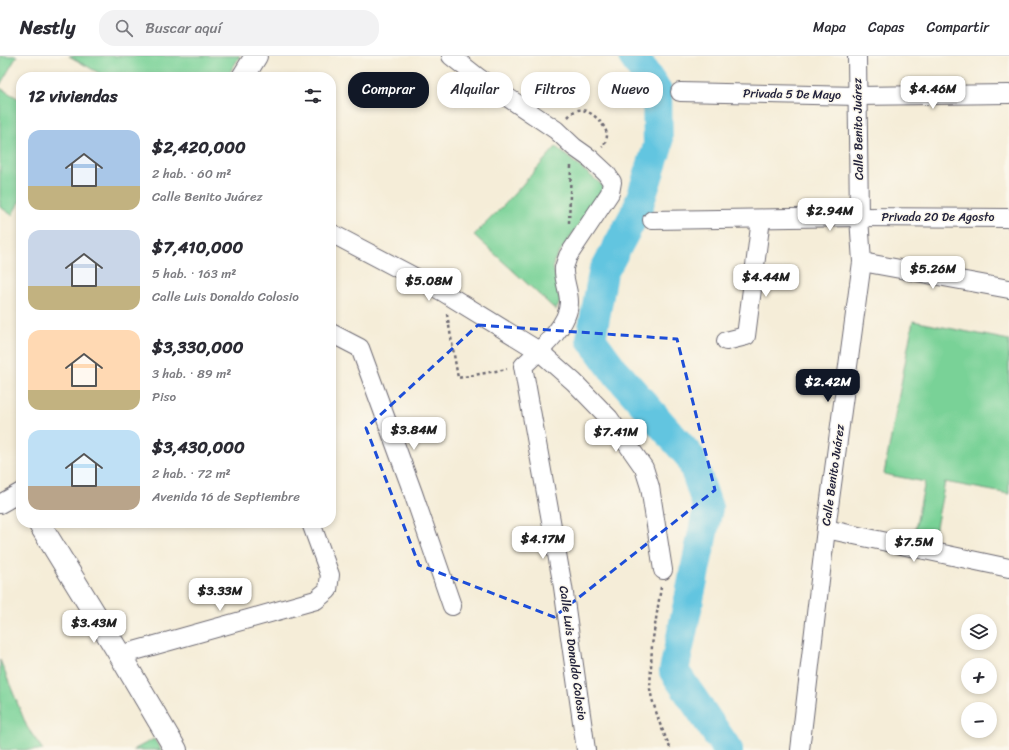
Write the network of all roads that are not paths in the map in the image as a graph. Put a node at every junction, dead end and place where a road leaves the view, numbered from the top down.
1 (256, 56) edge
2 (451, 56) edge
3 (857, 56) edge
4 (246, 72) edge
5 (680, 92) dead end
6 (1009, 94) edge
7 (857, 96) junction
8 (859, 217) junction
9 (1009, 218) edge
10 (761, 219) junction
11 (652, 220) dead end
12 (336, 236) edge
13 (862, 262) junction
14 (1009, 289) edge
15 (336, 336) edge
16 (726, 341) dead end
17 (539, 351) junction
18 (16, 495) edge
19 (0, 504) edge
20 (42, 528) edge
21 (313, 528) edge
22 (826, 529) junction
23 (1009, 568) edge
24 (663, 570) road end
25 (452, 606) dead end
26 (120, 655) junction
27 (176, 750) edge
28 (586, 750) edge
29 (800, 750) edge

1 - 4 main road
2 - 17 street
3 - 7 street, Calle Benito Juárez
5 - 7 street, Privada 5 De Mayo
6 - 7 street, Privada 5 De Mayo
7 - 8 street, Calle Benito Juárez
8 - 9 street, Privada 20 De Agosto
8 - 10 street, Privada 20 De Agosto
8 - 13 street, Calle Benito Juárez
10 - 11 street, Privada 20 De Agosto
10 - 16 street
12 - 17 street
13 - 14 street
13 - 22 street, Calle Benito Juárez
15 - 25 street
17 - 24 street
17 - 28 street, Calle Luis Donaldo Colosio
18 - 19 street
20 - 26 main road
21 - 26 street
22 - 23 street
22 - 29 street, Calle Benito Juárez
26 - 27 main road

